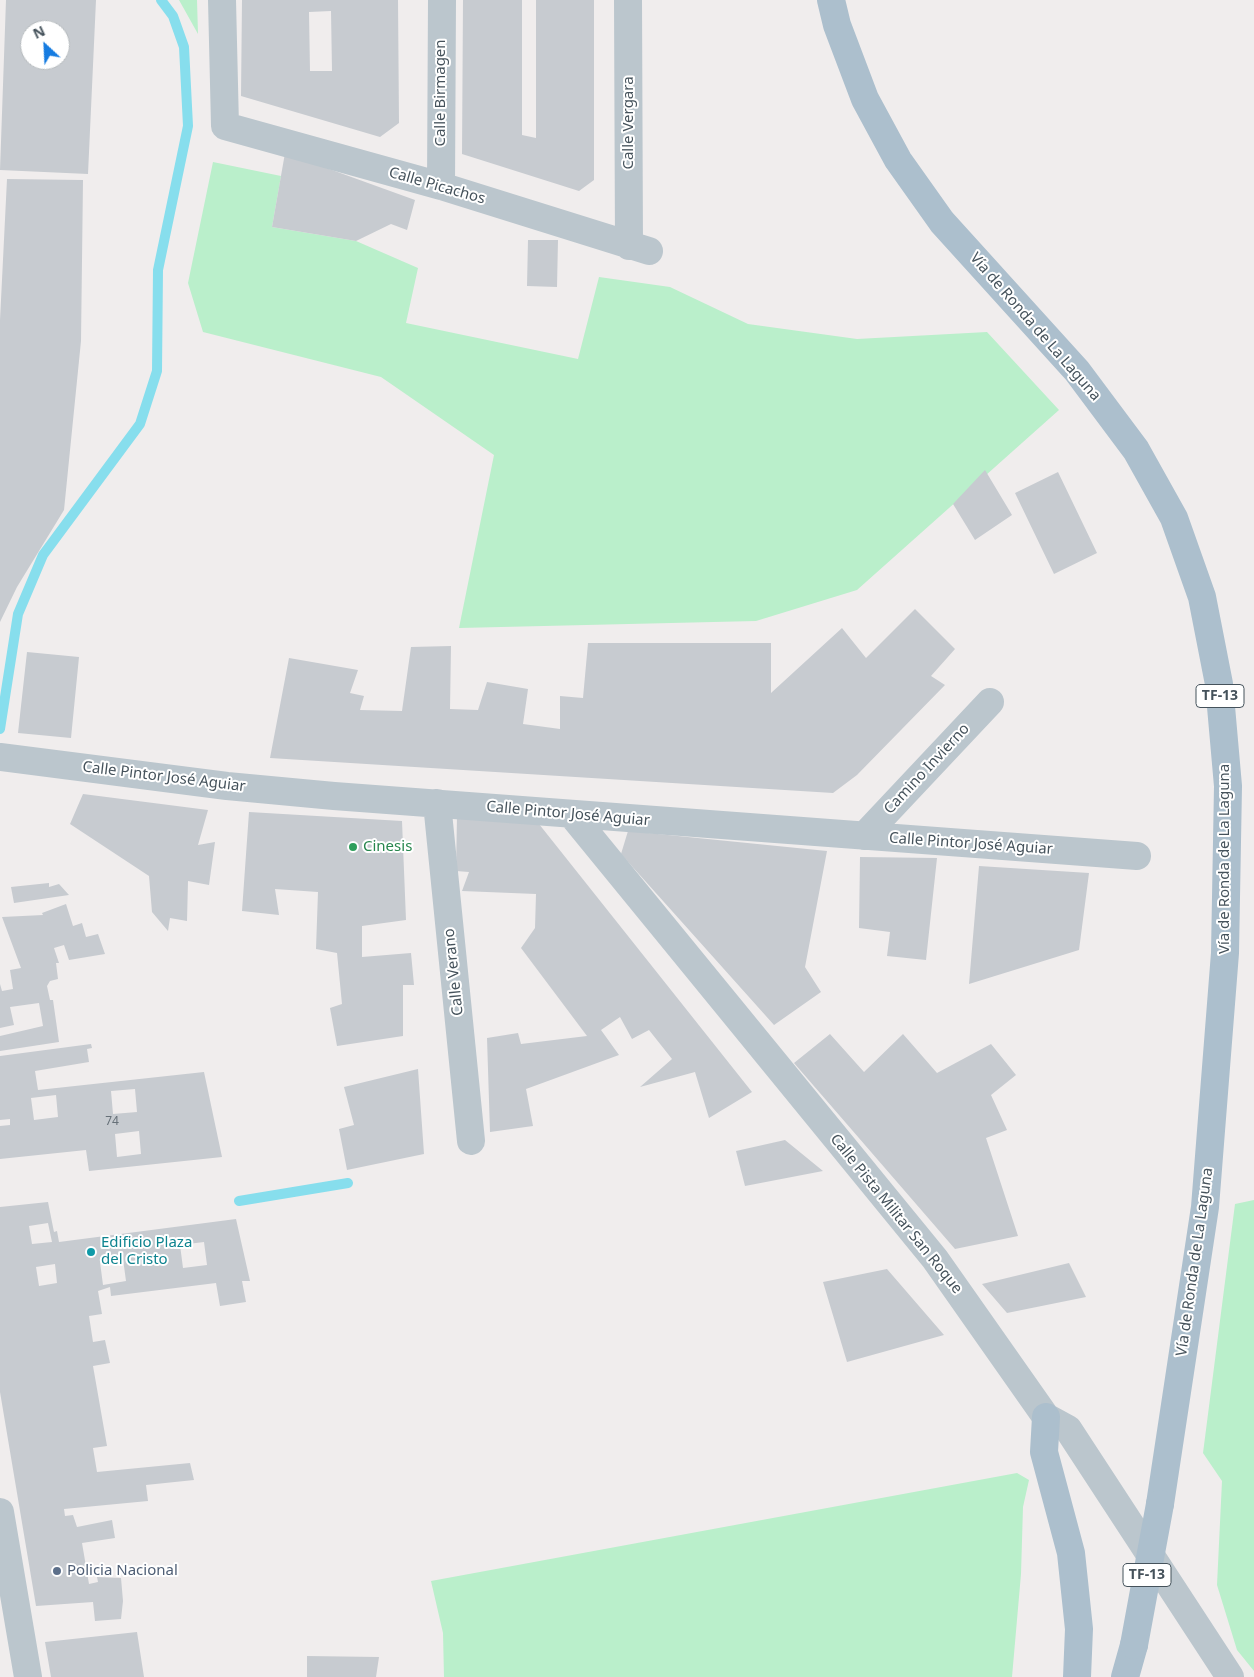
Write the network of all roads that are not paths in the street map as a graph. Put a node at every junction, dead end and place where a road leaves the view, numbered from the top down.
1 (222, 0) edge
2 (442, 0) edge
3 (628, 0) edge
4 (831, 0) edge
5 (441, 186) junction
6 (639, 248) joint
7 (990, 702) dead end
8 (0, 757) edge
9 (437, 803) junction
10 (572, 815) junction
11 (864, 836) junction
12 (1136, 856) dead end
13 (470, 1141) dead end
14 (1046, 1417) junction
15 (0, 1512) edge
16 (28, 1677) edge
17 (1077, 1677) edge
18 (1125, 1677) edge
19 (1230, 1677) edge

1 - 5 street, Calle Picachos
2 - 5 street, Calle Birmagen
3 - 6 street, Calle Vergara
4 - 18 main road, Vía de Ronda de La Laguna / TF-13, bridge
5 - 6 street, Calle Picachos
7 - 11 street, Camino Invierno
8 - 9 street, Calle Pintor José Aguiar
9 - 10 street, Calle Pintor José Aguiar
9 - 13 street, Calle Verano
10 - 11 street, Calle Pintor José Aguiar
10 - 14 street, Calle Pista Militar San Roque
11 - 12 street, Calle Pintor José Aguiar
14 - 17 main road
14 - 19 street, Calle Pista Militar San Roque
15 - 16 street

